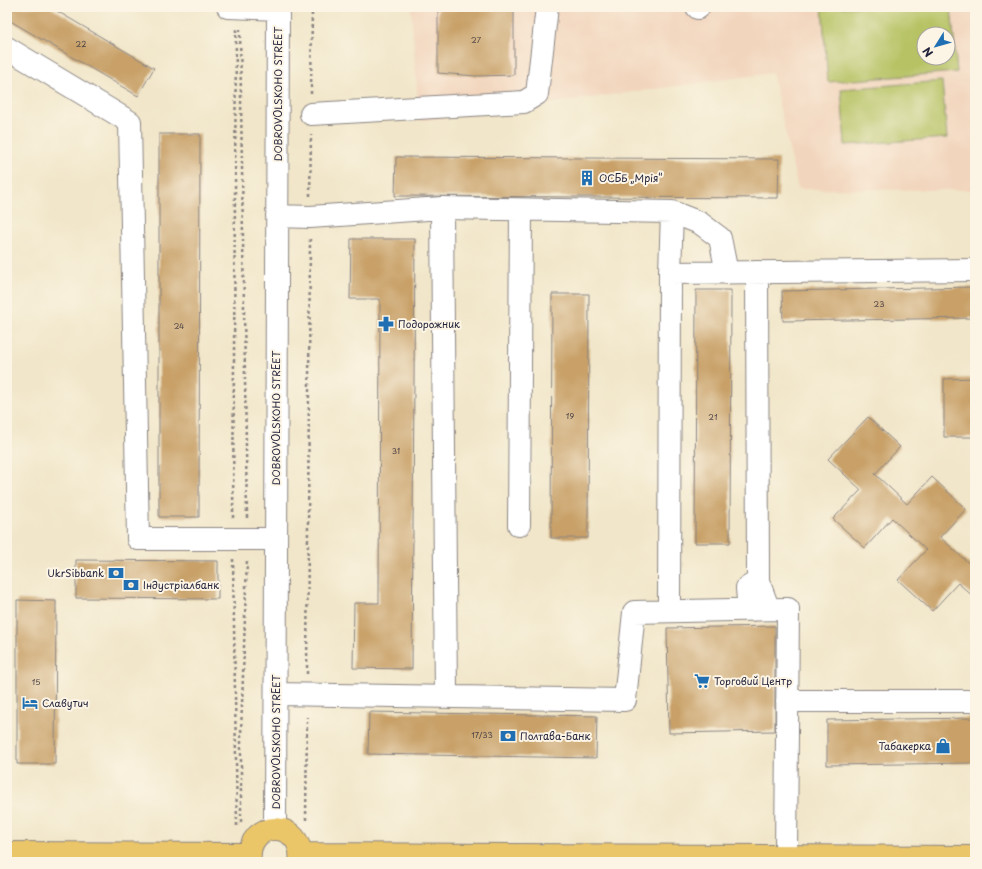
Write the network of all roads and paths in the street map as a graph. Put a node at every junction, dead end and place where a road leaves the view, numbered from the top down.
1 (228, 7) edge
2 (236, 7) edge
3 (240, 7) edge
4 (312, 7) edge
5 (547, 7) edge
6 (278, 8) edge
7 (7, 48) edge
8 (311, 114) junction
9 (442, 208) junction
10 (521, 210) junction
11 (672, 212) junction
12 (277, 216) junction
13 (310, 217) junction
14 (975, 270) edge
15 (727, 272) junction
16 (757, 272) junction
17 (670, 273) junction
18 (520, 525) dead end
19 (240, 539) junction
20 (276, 539) junction
21 (752, 610) junction
22 (669, 611) junction
23 (276, 694) junction
24 (307, 695) junction
25 (446, 697) junction
26 (787, 701) junction
27 (975, 701) edge
28 (275, 828) junction
29 (7, 853) edge
30 (786, 856) junction
31 (245, 857) edge
32 (302, 857) edge
33 (975, 857) edge

1 - 2 street
2 - 3 street
2 - 19 path
3 - 6 street
3 - 19 path
4 - 8 path
5 - 8 street
6 - 12 street, DOBROVOLSKOHO STREET
7 - 19 street
8 - 13 path
9 - 10 street
9 - 13 street
9 - 25 street
10 - 11 street
10 - 18 street
11 - 15 street
11 - 17 street
12 - 13 street
12 - 20 street, DOBROVOLSKOHO STREET
13 - 24 path
14 - 16 street
15 - 16 street
15 - 17 street
16 - 21 street
17 - 22 street
19 - 20 street
19 - 31 path
19 - 31 path
20 - 23 street, DOBROVOLSKOHO STREET
21 - 22 street
21 - 26 street
22 - 25 street
23 - 24 street
23 - 28 street, DOBROVOLSKOHO STREET
24 - 25 street
24 - 32 path
26 - 27 street
26 - 30 street
28 - 31 main road
28 - 32 main road
29 - 31 main road
30 - 32 main road
30 - 33 main road

